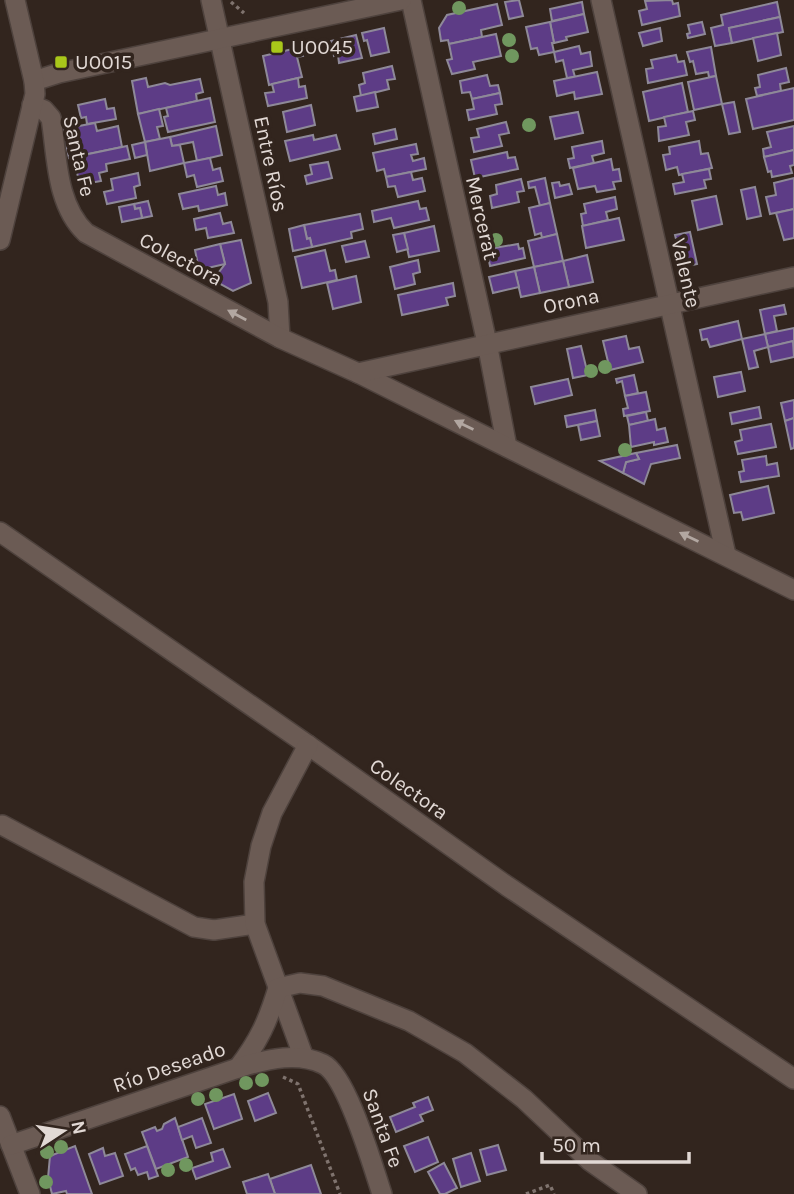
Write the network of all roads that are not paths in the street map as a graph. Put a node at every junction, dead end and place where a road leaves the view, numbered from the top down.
1 (1, 0) edge
2 (211, 0) edge
3 (401, 0) edge
4 (411, 0) edge
5 (601, 0) edge
6 (16, 7) edge
7 (220, 39) junction
8 (34, 81) junction
9 (32, 105) junction
10 (76, 224) joint
11 (0, 240) edge
12 (794, 277) edge
13 (670, 303) junction
14 (280, 338) junction
15 (487, 343) junction
16 (358, 373) junction
17 (507, 447) junction
18 (0, 532) edge
19 (726, 555) junction
20 (794, 590) edge
21 (308, 745) junction
22 (2, 825) edge
23 (255, 924) junction
24 (278, 988) junction
25 (304, 1058) junction
26 (237, 1068) junction
27 (794, 1079) edge
28 (0, 1116) edge
29 (11, 1145) junction
30 (30, 1194) edge
31 (383, 1194) edge
32 (637, 1194) edge

1 - 6 street
2 - 7 street, Entre Ríos
3 - 7 street
4 - 15 street, Mercerat
5 - 13 street, Valente
6 - 8 street
7 - 8 street
7 - 14 street, Entre Ríos
8 - 9 street
9 - 10 street, Santa Fe
9 - 11 street
14 -> 10 street, Colectora
12 - 13 street, Orona
13 - 15 street, Orona
13 - 19 street, Valente
14 - 16 street, Colectora
15 - 16 street, Orona
15 - 17 street, Mercerat
17 -> 16 street, Colectora
19 -> 17 street, Colectora
18 - 21 street, Colectora
19 - 20 street, Colectora
21 - 23 street
21 - 27 street, Colectora
22 - 23 street
23 - 24 street
24 - 25 street
24 - 26 street
24 - 32 street
25 - 26 street, Río Deseado
25 - 31 street, Santa Fe
26 - 29 street, Río Deseado
28 - 29 street
29 - 30 street

